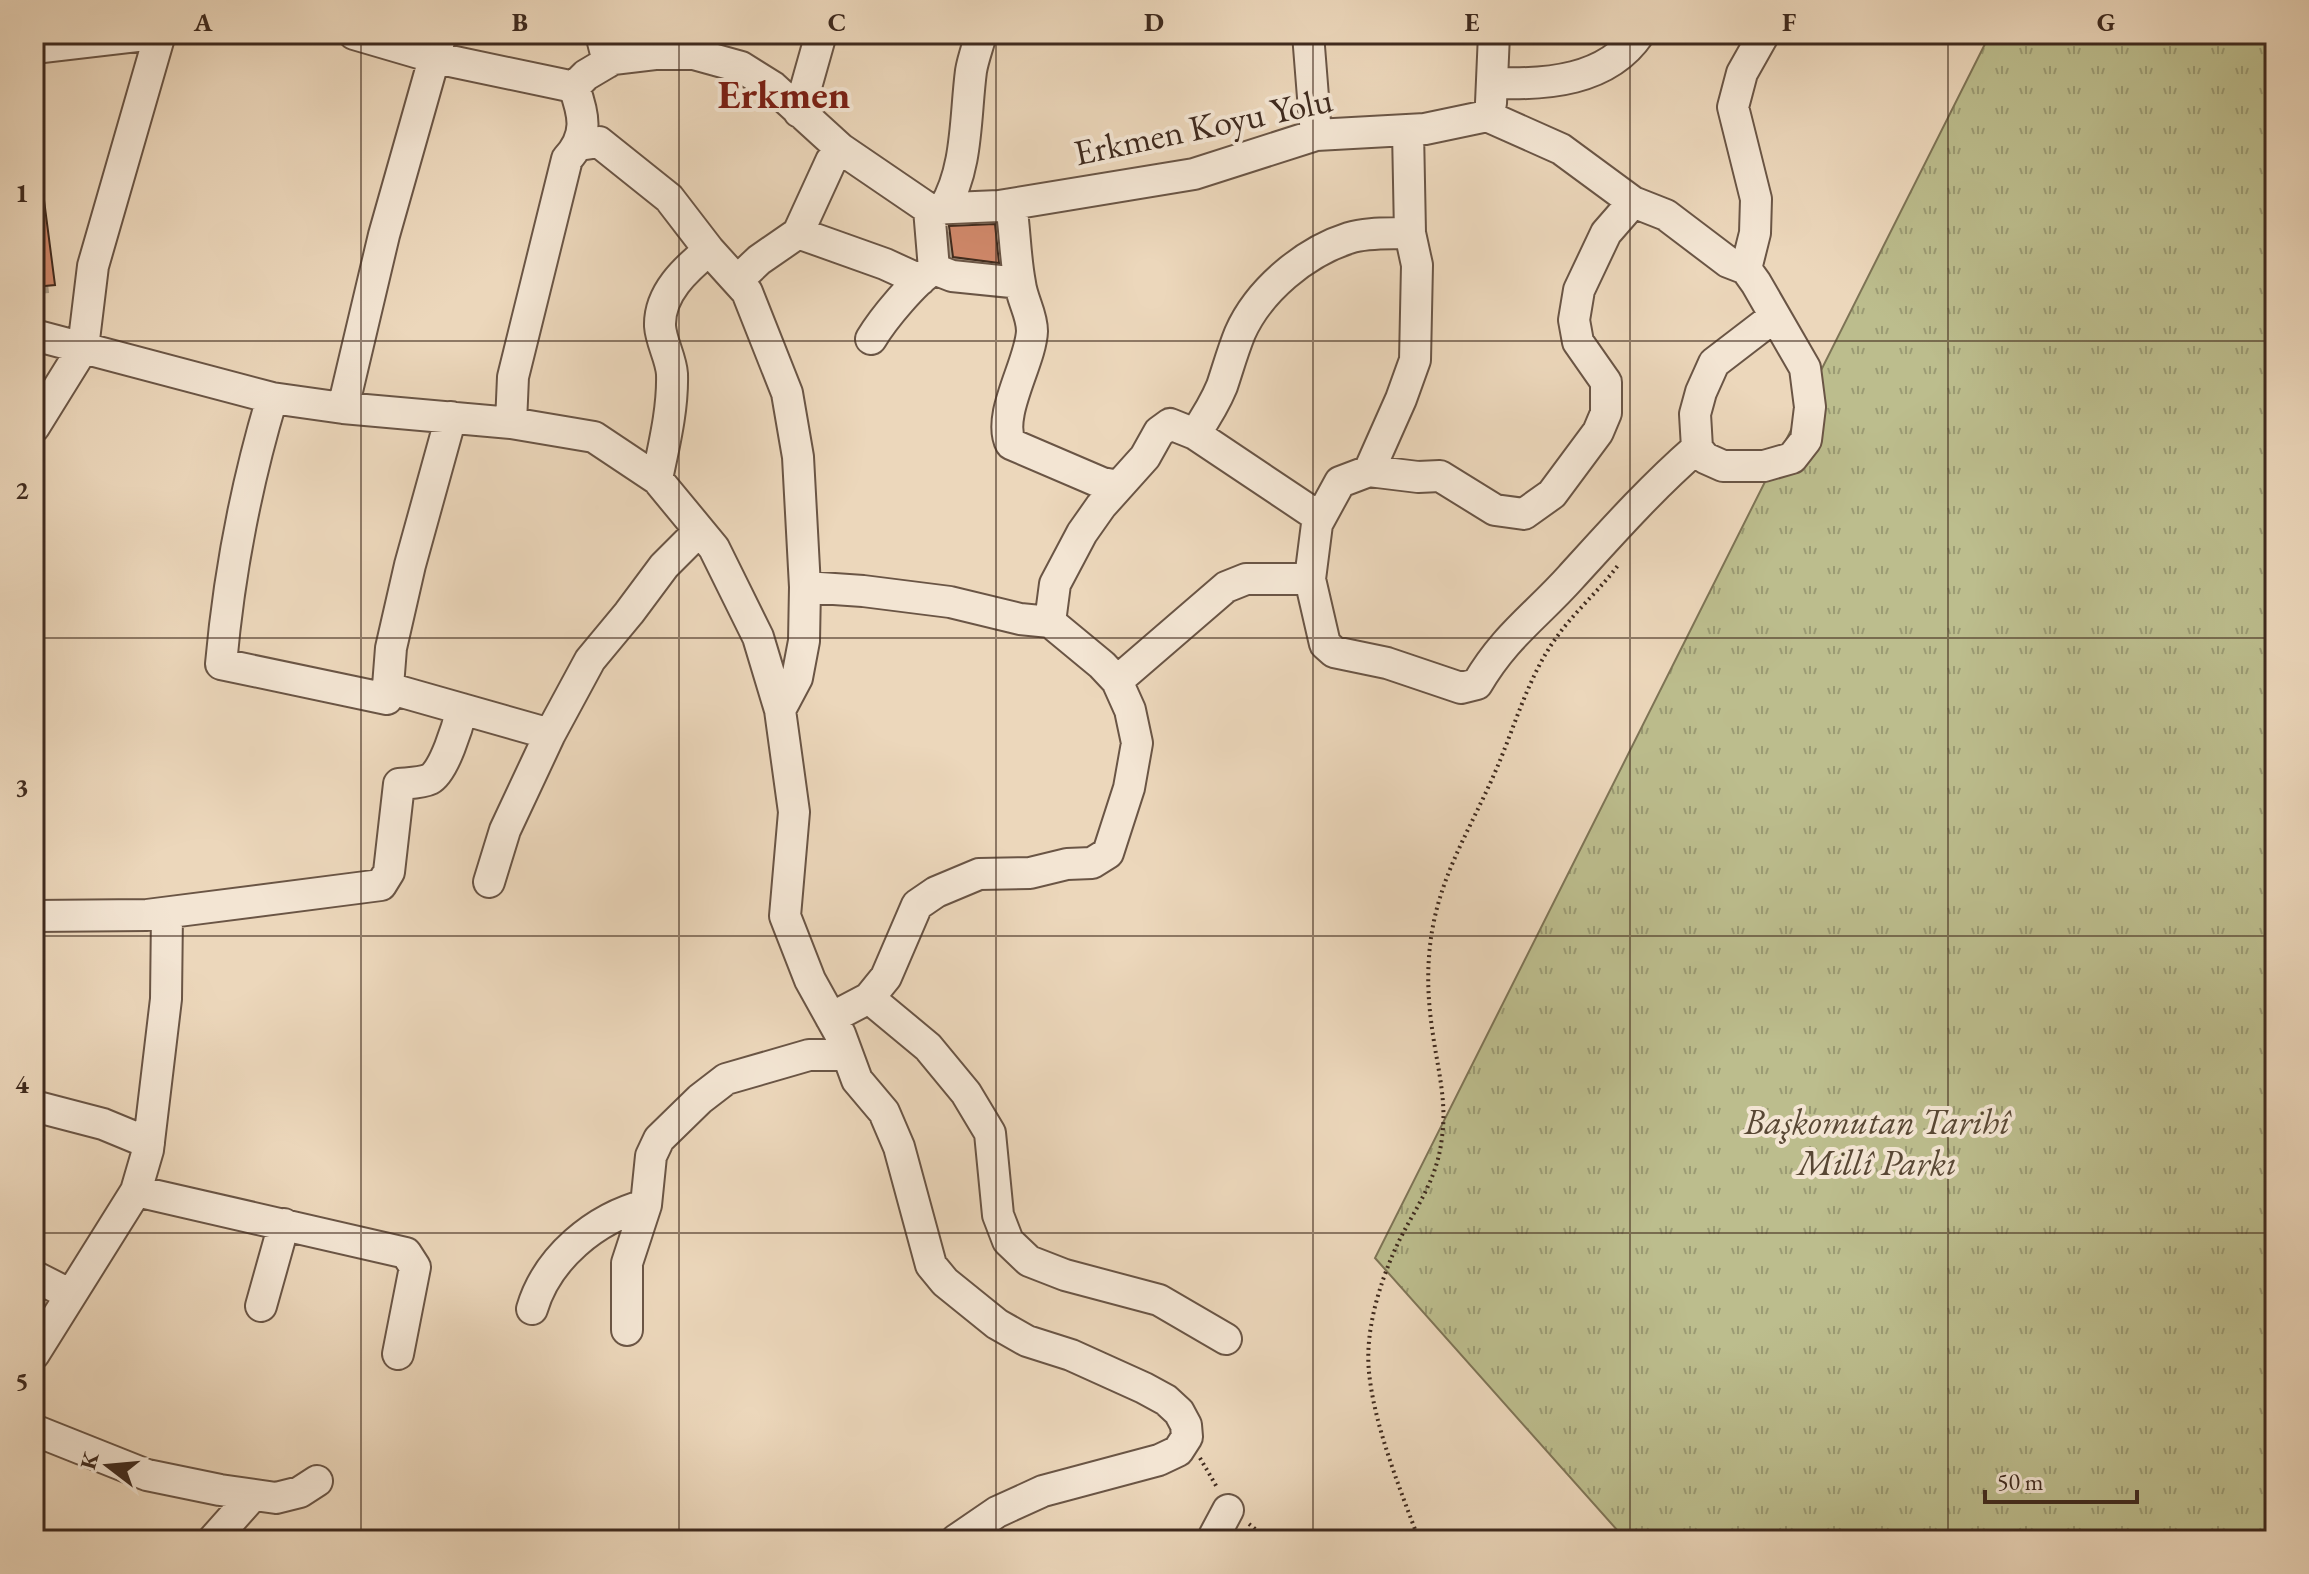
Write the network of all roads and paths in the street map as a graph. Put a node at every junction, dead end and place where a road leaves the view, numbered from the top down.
1 (157, 34) edge
2 (354, 34) edge
3 (821, 34) edge
4 (981, 34) edge
5 (1308, 34) edge
6 (1494, 34) edge
7 (1639, 34) edge
8 (1764, 34) edge
9 (439, 46) edge
10 (718, 47) edge
11 (34, 48) edge
12 (605, 48) edge
13 (1494, 83) junction
14 (574, 87) junction
15 (799, 112) junction
16 (1487, 116) junction
17 (1408, 131) junction
18 (1316, 135) junction
19 (579, 145) junction
20 (841, 149) junction
21 (1633, 202) junction
22 (1011, 204) junction
23 (937, 209) junction
24 (798, 233) junction
25 (1410, 233) junction
26 (709, 250) junction
27 (1746, 269) junction
28 (927, 275) junction
29 (738, 280) junction
30 (1020, 283) junction
31 (1774, 317) junction
32 (34, 335) edge
33 (871, 339) dead end
34 (83, 348) junction
35 (272, 398) junction
36 (343, 408) junction
37 (451, 417) junction
38 (511, 423) junction
39 (34, 427) edge
40 (1195, 434) junction
41 (1697, 448) junction
42 (1369, 471) junction
43 (657, 479) junction
44 (1118, 486) junction
45 (1319, 517) junction
46 (699, 531) junction
47 (1621, 561) dead end
48 (1310, 579) junction
49 (805, 587) junction
50 (1050, 622) junction
51 (1117, 681) junction
52 (388, 688) junction
53 (462, 709) junction
54 (780, 710) junction
55 (550, 734) junction
56 (489, 882) dead end
57 (167, 913) junction
58 (34, 916) edge
59 (869, 998) junction
60 (831, 1018) junction
61 (845, 1055) junction
62 (34, 1106) edge
63 (149, 1143) junction
64 (136, 1191) junction
65 (646, 1205) junction
66 (284, 1224) junction
67 (34, 1276) edge
68 (71, 1295) junction
69 (261, 1306) dead end
70 (532, 1309) dead end
71 (627, 1330) dead end
72 (1226, 1339) dead end
73 (34, 1354) edge
74 (398, 1354) dead end
75 (34, 1430) edge
76 (317, 1481) dead end
77 (253, 1495) junction
78 (1228, 1510) dead end
79 (213, 1540) edge
80 (956, 1540) edge
81 (1212, 1540) edge
82 (1419, 1540) edge

1 - 11 street
1 - 34 street
2 - 9 street
3 - 15 street
4 - 23 street
5 - 18 street
6 - 13 street
7 - 13 street
8 - 27 street
9 - 14 street
9 - 36 street
10 - 12 street
10 - 15 street
12 - 14 street
13 - 16 street
14 - 19 street
15 - 20 street
16 - 17 street, Erkmen Koyu Yolu
16 - 21 street
17 - 18 street, Erkmen Koyu Yolu
17 - 25 street
18 - 22 street, Erkmen Koyu Yolu
19 - 26 street
19 - 38 street
20 - 23 street
20 - 24 street
21 - 27 street
21 - 42 street
22 - 23 street, Erkmen Koyu Yolu
22 - 30 street
23 - 28 street
24 - 28 street
24 - 29 street
25 - 40 street
25 - 42 street
26 - 29 street
26 - 43 street
27 - 31 street
28 - 30 street
28 - 33 street
29 - 49 street
30 - 44 street
31 - 41 street
31 - 41 street
32 - 34 street
34 - 35 street
34 - 39 street
35 - 36 street
35 - 52 street
36 - 37 street
37 - 38 street
37 - 52 street
38 - 43 street
40 - 44 street
40 - 45 street
41 - 48 street
42 - 45 street
43 - 46 street
44 - 50 street
45 - 48 street
46 - 54 street
46 - 55 street
47 - 82 path
48 - 51 street
49 - 50 street
49 - 54 street
50 - 51 street
51 - 59 street
52 - 53 street
53 - 55 street
53 - 57 street
54 - 60 street
55 - 56 street
57 - 58 street
57 - 63 street
59 - 60 street
59 - 72 street
60 - 61 street
61 - 65 street
61 - 80 street
62 - 63 street
63 - 64 street
64 - 66 street
64 - 68 street
65 - 70 street
65 - 71 street
66 - 69 street
66 - 74 street
67 - 68 street
68 - 73 street
75 - 77 street
76 - 77 street
77 - 79 street
78 - 81 street

